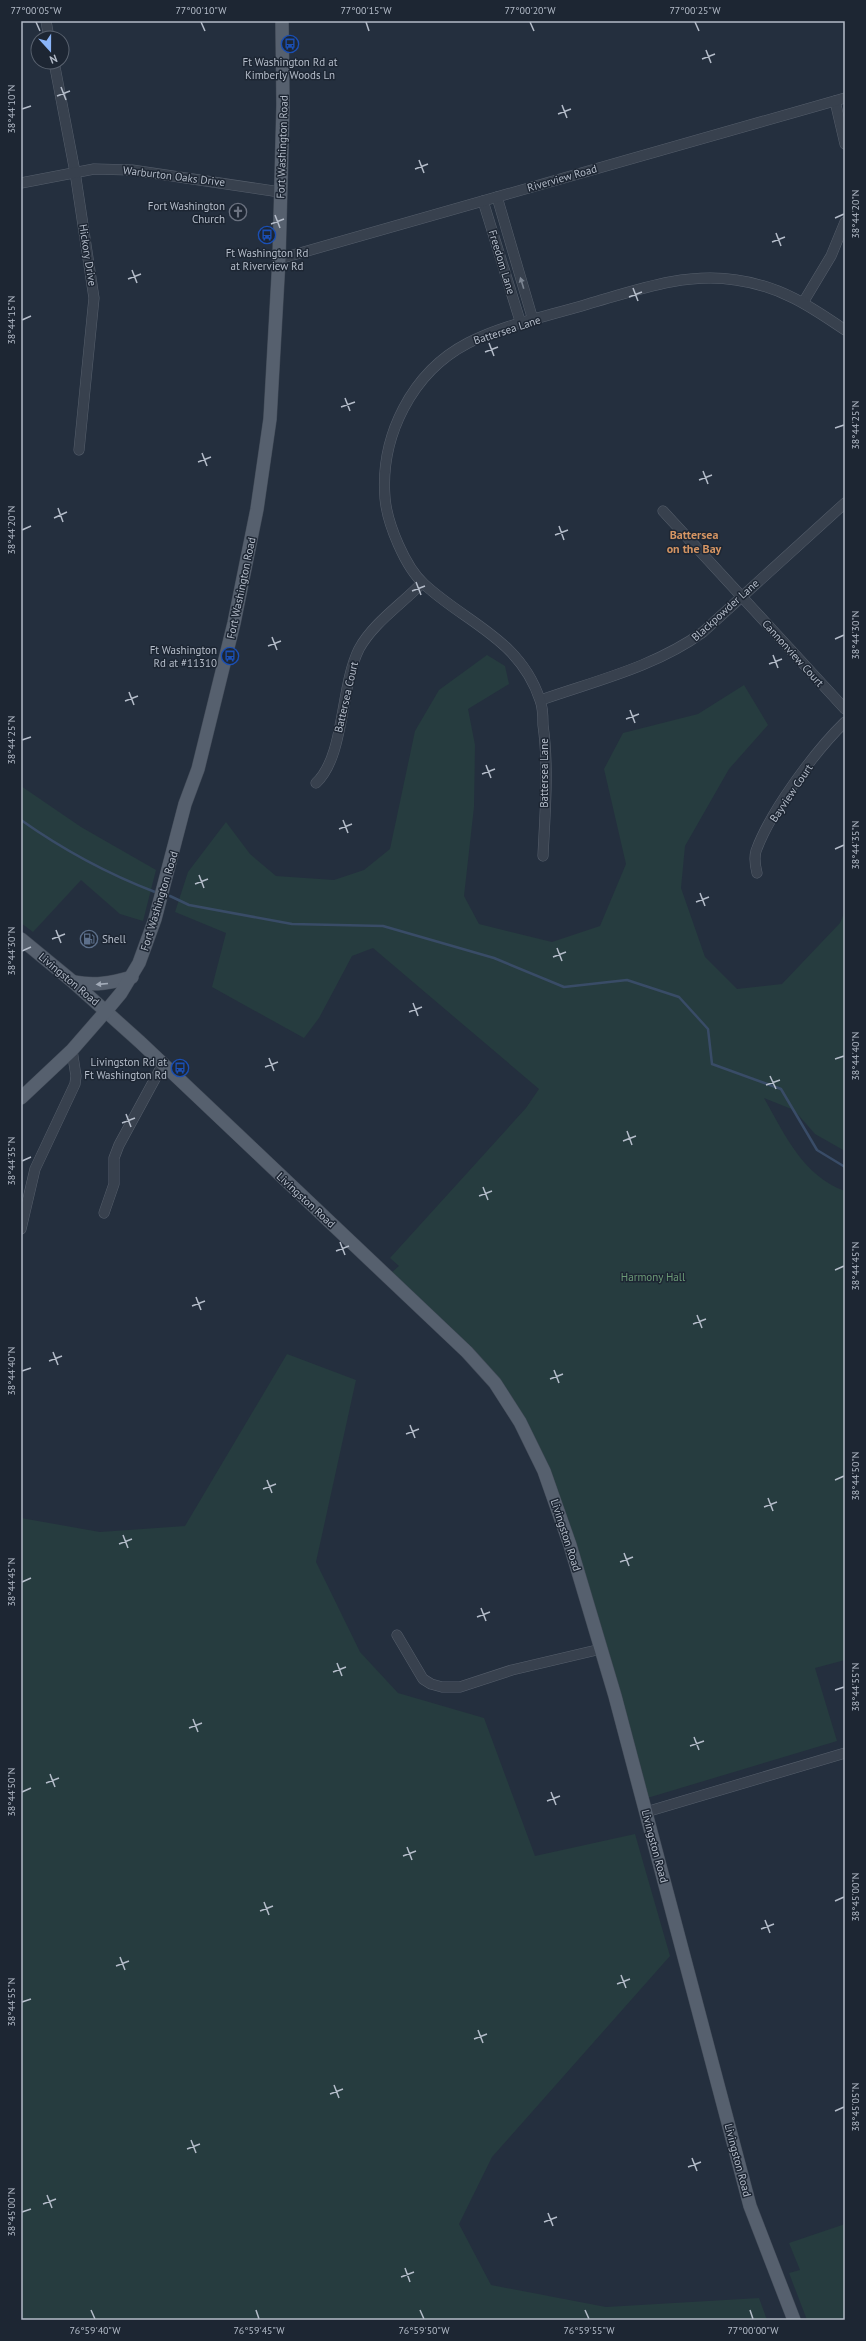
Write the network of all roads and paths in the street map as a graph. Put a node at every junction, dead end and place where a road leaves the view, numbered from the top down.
1 (282, 21) edge
2 (56, 70) edge
3 (845, 98) edge
4 (835, 101) junction
5 (845, 144) edge
6 (75, 172) junction
7 (21, 183) edge
8 (280, 192) junction
9 (497, 197) junction
10 (483, 201) junction
11 (845, 222) edge
12 (279, 259) junction
13 (804, 302) junction
14 (533, 320) junction
15 (521, 324) junction
16 (845, 330) edge
17 (79, 450) dead end
18 (845, 503) edge
19 (663, 511) dead end
20 (422, 583) junction
21 (741, 597) junction
22 (541, 700) junction
23 (845, 709) edge
24 (845, 722) edge
25 (316, 783) dead end
26 (543, 856) dead end
27 (757, 873) dead end
28 (21, 939) edge
29 (132, 977) junction
30 (72, 981) junction
31 (106, 1011) junction
32 (72, 1050) junction
33 (163, 1064) junction
34 (21, 1098) edge
35 (104, 1213) dead end
36 (21, 1229) edge
37 (397, 1635) dead end
38 (602, 1649) junction
39 (845, 1753) edge
40 (646, 1812) junction
41 (794, 2320) edge

1 - 8 main road, Fort Washington Road
2 - 6 street, Hickory Drive
3 - 4 street, Riverview Road
4 - 5 street
4 - 9 street, Riverview Road
6 - 7 street, Warburton Oaks Drive
6 - 8 street, Warburton Oaks Drive
6 - 17 street, Hickory Drive
8 - 12 main road, Fort Washington Road
9 - 10 street, Riverview Road
14 -> 9 street, Freedom Lane
10 - 12 street, Riverview Road
10 - 15 street, Freedom Lane
11 - 13 street
12 - 29 main road, Fort Washington Road
13 - 14 street, Battersea Lane
13 - 16 street, Battersea Lane
14 - 15 street, Battersea Lane
15 - 20 street, Battersea Lane
18 - 21 street, Blackpowder Lane
19 - 21 street, Cannonview Court
20 - 22 street, Battersea Lane
20 - 25 street, Battersea Court
21 - 22 street, Blackpowder Lane
21 - 23 street, Cannonview Court
22 - 26 street, Battersea Lane
24 - 27 street, Bayview Court
28 - 30 main road, Livingston Road
29 -> 30 main road
29 - 31 main road, Fort Washington Road
30 - 31 main road, Livingston Road
31 - 32 main road, Fort Washington Road
31 - 33 main road, Livingston Road
32 - 34 main road, Fort Washington Road
32 - 36 street
33 - 35 street
33 - 38 main road, Livingston Road
37 - 38 street
38 - 40 main road, Livingston Road
39 - 40 street
40 - 41 main road, Livingston Road

